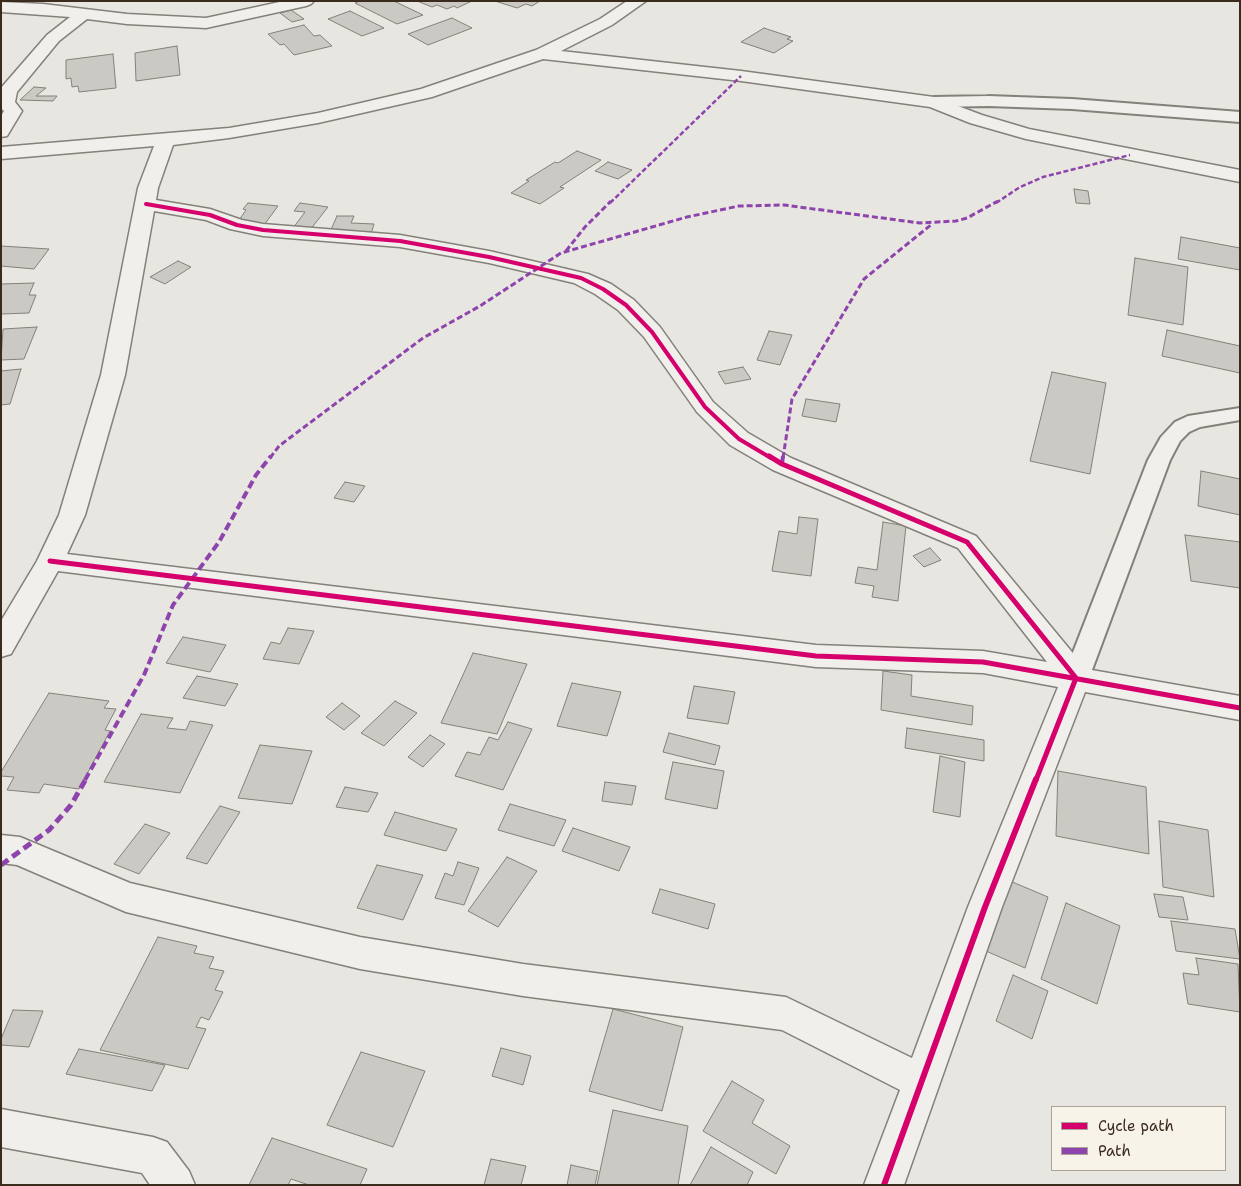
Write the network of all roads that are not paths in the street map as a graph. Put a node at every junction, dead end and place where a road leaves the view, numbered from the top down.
1 (306, 1) edge
2 (638, 1) edge
3 (45, 5) edge
4 (1, 7) edge
5 (84, 14) junction
6 (542, 54) junction
7 (934, 102) junction
8 (1240, 117) edge
9 (1, 132) edge
10 (166, 140) junction
11 (1, 153) edge
12 (1240, 176) edge
13 (146, 204) junction
14 (1240, 414) edge
15 (50, 561) junction
16 (1, 646) edge
17 (1076, 678) junction
18 (1240, 708) edge
19 (1, 849) edge
20 (922, 1082) junction
21 (1, 1128) edge
22 (175, 1185) edge
23 (884, 1185) edge

1 - 5 street
2 - 6 street
3 - 4 street
3 - 5 street
5 - 9 street
6 - 7 street
6 - 10 street
7 - 8 lane
7 - 12 street
10 - 11 street
10 - 13 street
13 - 15 street
13 - 17 street
14 - 17 lane
15 - 16 street
15 - 17 street
17 - 18 street
17 - 20 street
19 - 20 street
20 - 23 street
21 - 22 street

